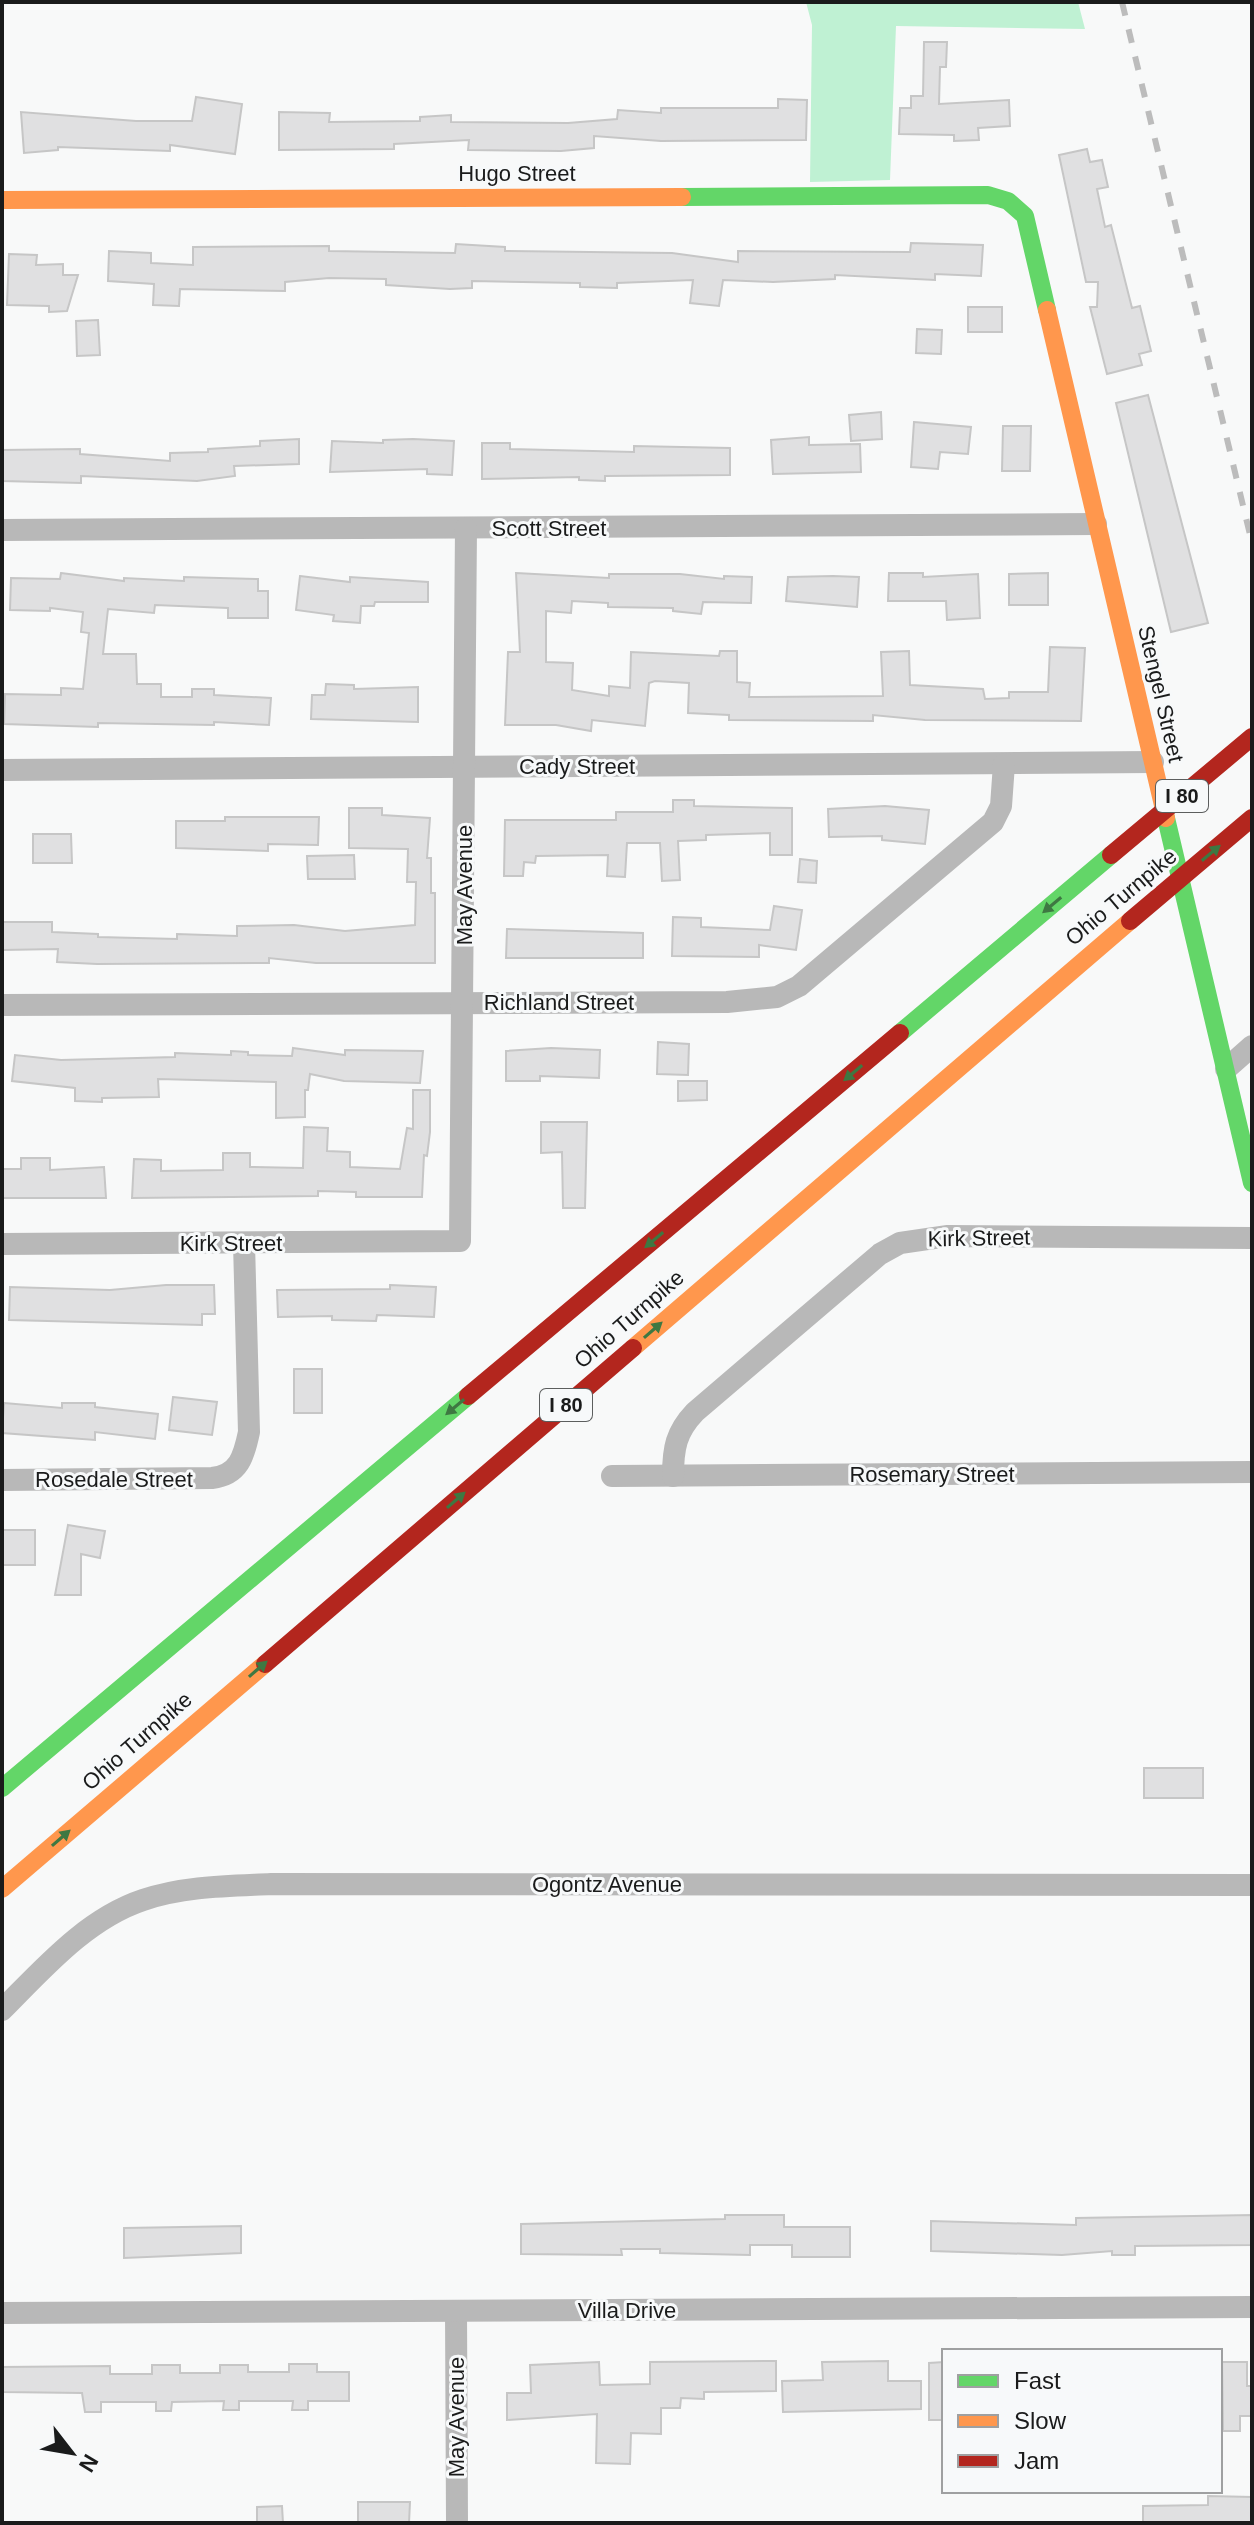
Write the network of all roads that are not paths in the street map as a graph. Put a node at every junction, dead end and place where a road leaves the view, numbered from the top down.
1 (2, 200) edge
2 (1025, 216) joint
3 (1096, 524) junction
4 (466, 528) junction
5 (2, 530) edge
6 (1252, 737) edge
7 (1153, 762) junction
8 (1004, 764) junction
9 (465, 767) junction
10 (2, 770) edge
11 (1252, 818) edge
12 (464, 1002) junction
13 (2, 1005) edge
14 (1252, 1046) edge
15 (1226, 1069) junction
16 (1252, 1183) edge
17 (1252, 1238) edge
18 (460, 1241) joint
19 (244, 1243) junction
20 (2, 1244) edge
21 (1252, 1472) edge
22 (612, 1476) dead end
23 (673, 1476) junction
24 (2, 1480) edge
25 (2, 1788) edge
26 (1252, 1885) edge
27 (2, 1889) edge
28 (2, 2010) edge
29 (1252, 2307) edge
30 (456, 2311) junction
31 (2, 2313) edge
32 (457, 2523) edge

1 - 2 main road, Hugo Street
2 - 3 main road, Stengel Street
3 - 4 street, Scott Street
3 - 7 main road, Stengel Street
4 - 5 street, Scott Street
4 - 9 street, May Avenue
6 -> 25 main road, Ohio Turnpike / I 80, bridge
7 - 8 street, Cady Street
7 - 15 main road, Stengel Street
8 - 9 street, Cady Street
8 - 12 street, Richland Street
9 - 10 street, Cady Street
9 - 12 street, May Avenue
27 -> 11 main road, Ohio Turnpike / I 80, bridge
12 - 13 street, Richland Street
12 - 18 street, May Avenue
14 - 15 street
15 - 16 main road, Stengel Street
17 - 23 street, Kirk Street
18 - 19 street, Kirk Street
19 - 20 street, Kirk Street
19 - 24 street, Rosedale Street
21 - 23 street, Rosemary Street
22 - 23 street, Rosemary Street
26 - 28 street, Ogontz Avenue
29 - 30 street, Villa Drive
30 - 31 street, Villa Drive
30 - 32 street, May Avenue

